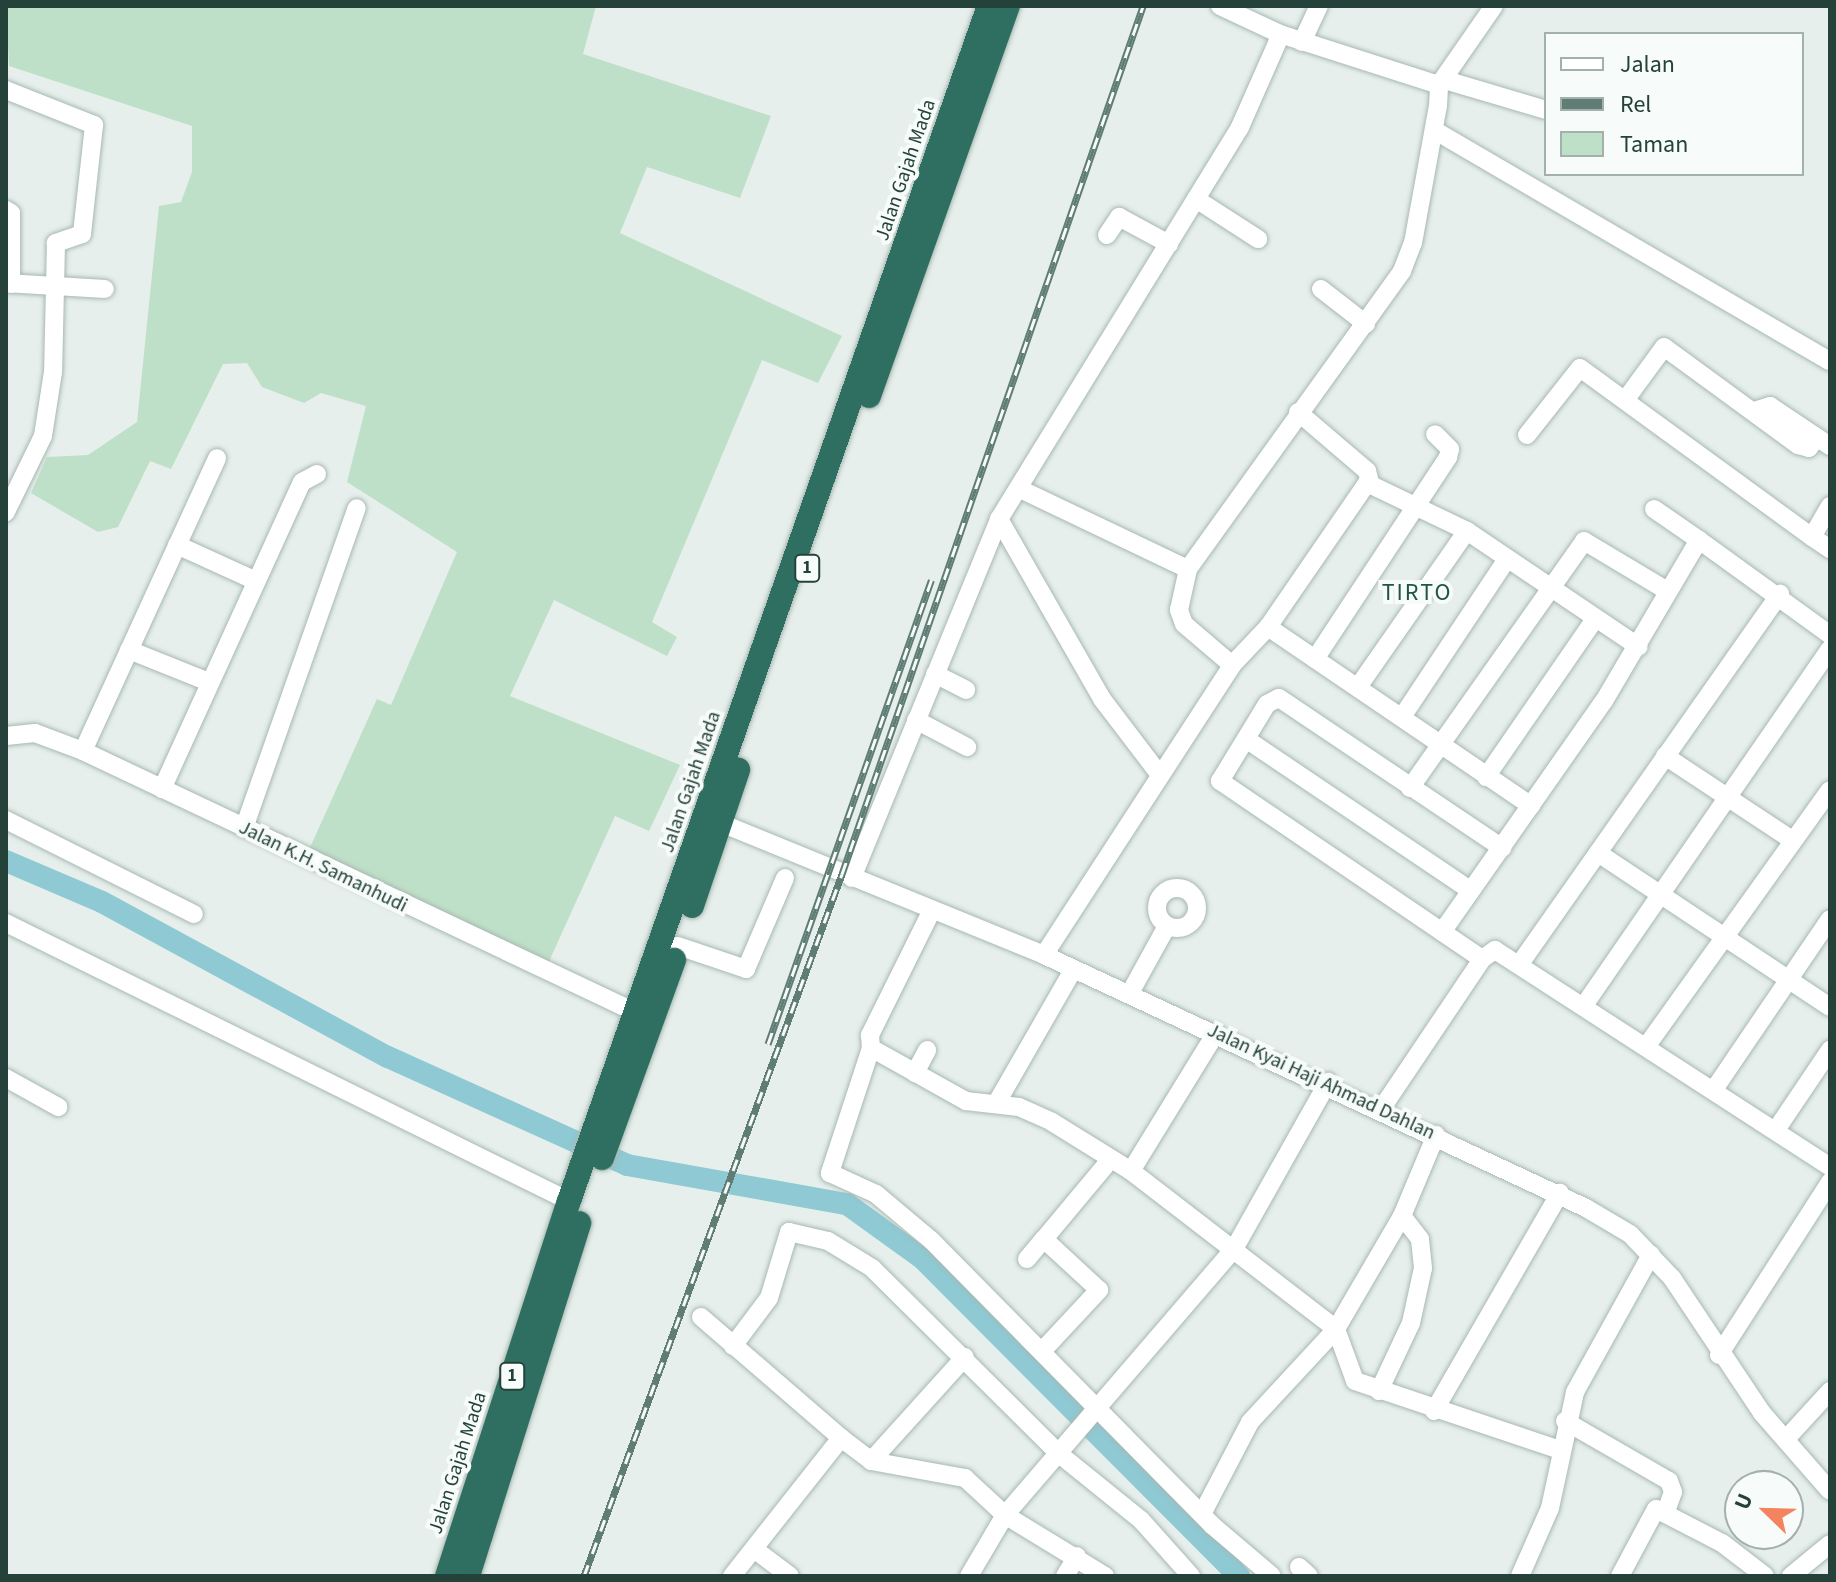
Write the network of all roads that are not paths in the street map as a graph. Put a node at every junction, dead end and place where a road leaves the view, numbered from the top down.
1 (989, 6) edge
2 (1008, 6) edge
3 (1220, 6) edge
4 (1319, 6) edge
5 (1494, 6) edge
6 (1280, 34) junction
7 (1302, 42) junction
8 (1442, 83) junction
9 (6, 90) edge
10 (1544, 109) edge
11 (1434, 130) junction
12 (1196, 199) junction
13 (6, 210) edge
14 (1107, 235) dead end
15 (1258, 239) dead end
16 (1169, 244) junction
17 (8, 284) edge
18 (105, 289) dead end
19 (1321, 289) dead end
20 (56, 290) junction
21 (1366, 324) junction
22 (1830, 361) edge
23 (1626, 399) junction
24 (1298, 412) junction
25 (1435, 434) dead end
26 (1527, 435) dead end
27 (1822, 443) edge
28 (217, 458) dead end
29 (317, 474) dead end
30 (1370, 482) junction
31 (1020, 489) junction
32 (1830, 506) edge
33 (357, 508) dead end
34 (1414, 508) junction
35 (1654, 509) dead end
36 (6, 512) edge
37 (999, 519) junction
38 (1467, 531) junction
39 (1812, 537) junction
40 (1699, 540) junction
41 (177, 545) junction
42 (1830, 549) edge
43 (1507, 559) junction
44 (1188, 569) junction
45 (256, 581) junction
46 (1552, 590) junction
47 (1666, 590) junction
48 (1780, 593) junction
49 (1595, 619) junction
50 (1268, 627) junction
51 (1830, 635) edge
52 (1639, 647) junction
53 (1830, 649) edge
54 (129, 650) junction
55 (1315, 659) junction
56 (1232, 665) junction
57 (935, 674) junction
58 (1823, 678) edge
59 (209, 682) junction
60 (1358, 687) junction
61 (966, 690) dead end
62 (753, 698) junction
63 (1402, 717) junction
64 (916, 720) junction
65 (6, 736) edge
66 (1246, 739) junction
67 (1441, 745) junction
68 (967, 747) dead end
69 (83, 751) junction
70 (1665, 756) junction
71 (1160, 775) junction
72 (1486, 777) junction
73 (1410, 788) junction
74 (162, 789) junction
75 (1830, 790) edge
76 (1729, 798) junction
77 (1531, 806) junction
78 (6, 820) edge
79 (712, 820) junction
80 (244, 828) junction
81 (1792, 840) junction
82 (1502, 848) junction
83 (1598, 853) junction
84 (785, 878) dead end
85 (852, 878) junction
86 (1470, 890) junction
87 (1662, 894) junction
88 (932, 910) junction
89 (194, 914) dead end
90 (1830, 919) edge
91 (6, 923) edge
92 (1167, 926) dead end
93 (1442, 932) junction
94 (1721, 935) junction
95 (678, 946) junction
96 (1044, 955) junction
97 (1482, 959) junction
98 (1519, 965) junction
99 (1073, 970) junction
100 (1788, 979) junction
101 (1130, 993) junction
102 (1585, 1004) junction
103 (1830, 1007) edge
104 (637, 1013) junction
105 (1216, 1033) junction
106 (1648, 1044) junction
107 (871, 1048) junction
108 (927, 1050) dead end
109 (1830, 1050) edge
110 (915, 1073) junction
111 (6, 1078) edge
112 (1328, 1082) junction
113 (1715, 1088) junction
114 (996, 1104) junction
115 (58, 1107) dead end
116 (1382, 1108) junction
117 (604, 1128) junction
118 (1776, 1130) junction
119 (1436, 1135) junction
120 (1110, 1160) junction
121 (1830, 1167) edge
122 (1131, 1171) junction
123 (586, 1180) junction
124 (1830, 1182) edge
125 (1560, 1193) junction
126 (569, 1201) junction
127 (1402, 1216) junction
128 (1044, 1239) junction
129 (1234, 1249) junction
130 (1651, 1255) junction
131 (1027, 1259) dead end
132 (701, 1317) dead end
133 (1336, 1329) junction
134 (733, 1346) junction
135 (1044, 1349) junction
136 (1719, 1355) junction
137 (965, 1357) junction
138 (1379, 1391) junction
139 (1830, 1391) edge
140 (1098, 1409) junction
141 (1434, 1411) junction
142 (1565, 1421) junction
143 (841, 1438) junction
144 (1786, 1439) junction
145 (1560, 1450) junction
146 (1058, 1453) junction
147 (871, 1461) junction
148 (1830, 1491) edge
149 (1202, 1514) junction
150 (1665, 1514) junction
151 (1005, 1515) junction
152 (1830, 1544) edge
153 (754, 1549) junction
154 (1077, 1556) junction
155 (447, 1576) edge
156 (468, 1576) edge
157 (732, 1576) edge
158 (790, 1576) edge
159 (969, 1576) edge
160 (1065, 1576) edge
161 (1105, 1576) edge
162 (1191, 1576) edge
163 (1272, 1576) edge
164 (1520, 1576) edge
165 (1620, 1576) edge
166 (1765, 1576) edge
167 (1791, 1576) edge

1 - 62 highway, Jalan Gajah Mada / 1
2 - 62 highway, Jalan Gajah Mada / 1
3 - 6 street
4 - 7 street
5 - 8 street
6 - 7 street
6 - 12 street
7 - 8 street
8 - 10 street
8 - 11 street
9 - 20 street
11 - 21 street
11 - 22 street
12 - 15 street
12 - 16 street
13 - 17 street
14 - 16 street
16 - 31 street
17 - 20 street
18 - 20 street
19 - 21 street
20 - 36 street
21 - 24 street
23 - 26 street
23 - 27 street
23 - 39 street
24 - 30 street
24 - 44 street
25 - 34 street
28 - 41 street
29 - 45 street
30 - 34 street
30 - 50 street
31 - 37 street
31 - 44 street
32 - 39 street
33 - 80 street
34 - 38 street
34 - 55 street
35 - 40 street
37 - 57 street
37 - 71 street
38 - 43 street
38 - 60 street
39 - 42 street
40 - 47 street
40 - 48 street
41 - 45 street
41 - 54 street
43 - 46 street
43 - 63 street
44 - 56 street
45 - 59 street
46 - 47 street
46 - 49 street
46 - 67 street
47 - 52 street
48 - 51 street
48 - 70 street
49 - 52 street
49 - 72 street
50 - 55 street
50 - 56 street
52 - 77 street
53 - 58 street
54 - 59 street
54 - 69 street
55 - 60 street
56 - 71 street
57 - 61 street
57 - 64 street
58 - 76 street
59 - 74 street
60 - 63 street
62 - 79 highway, Jalan Gajah Mada / 1
63 - 67 street
64 - 68 street
64 - 85 street
65 - 69 street, Jalan K.H. Samanhudi
66 - 73 street
66 - 86 street
66 - 93 street
67 - 72 street
67 - 73 street
69 - 74 street, Jalan K.H. Samanhudi
70 - 76 street
70 - 83 street
71 - 96 street
72 - 77 street
73 - 82 street
74 - 80 street, Jalan K.H. Samanhudi
75 - 81 street
76 - 81 street
76 - 87 street
77 - 82 street
78 - 89 street
79 - 85 street, Jalan Kyai Haji Ahmad Dahlan
79 - 95 highway, Jalan Gajah Mada / 1
79 - 104 highway, Jalan Gajah Mada / 1
80 - 104 street, Jalan K.H. Samanhudi
81 - 94 street
82 - 86 street
83 - 87 street
83 - 98 street
84 - 95 street
85 - 88 street, Jalan Kyai Haji Ahmad Dahlan
86 - 93 street
87 - 94 street
87 - 102 street
88 - 96 street, Jalan Kyai Haji Ahmad Dahlan
88 - 107 street
90 - 100 street
91 - 126 street
92 - 101 street
93 - 97 street
94 - 100 street
94 - 106 street
95 - 117 highway, Jalan Gajah Mada / 1
96 - 99 street, Jalan Kyai Haji Ahmad Dahlan
97 - 98 street
97 - 116 street
98 - 102 street
99 - 101 street, Jalan Kyai Haji Ahmad Dahlan
99 - 114 street
100 - 103 street
100 - 113 street
101 - 105 street, Jalan Kyai Haji Ahmad Dahlan
102 - 106 street
104 - 117 highway, Jalan Gajah Mada / 1
105 - 112 street, Jalan Kyai Haji Ahmad Dahlan
105 - 122 street
106 - 113 street
107 - 110 street
107 - 135 street
108 - 110 street
109 - 118 street
110 - 114 street
111 - 115 street
112 - 116 street, Jalan Kyai Haji Ahmad Dahlan
112 - 129 street
113 - 118 street
114 - 120 street
116 - 119 street, Jalan Kyai Haji Ahmad Dahlan
117 - 123 highway, Jalan Gajah Mada / 1
118 - 121 street
119 - 125 street, Jalan Kyai Haji Ahmad Dahlan
119 - 127 street
120 - 122 street
120 - 128 street
122 - 129 street
123 - 126 highway, Jalan Gajah Mada / 1
123 - 156 highway, Jalan Gajah Mada / 1
124 - 136 street
125 - 130 street, Jalan Kyai Haji Ahmad Dahlan
125 - 141 street
126 - 155 highway, Jalan Gajah Mada / 1
127 - 133 street
127 - 138 street
128 - 131 street
128 - 135 street
129 - 133 street
129 - 140 street
130 - 136 street, Jalan Kyai Haji Ahmad Dahlan
130 - 142 street
132 - 134 street
133 - 138 street
133 - 149 street
134 - 137 street
134 - 143 street
135 - 140 street
136 - 144 street, Jalan Kyai Haji Ahmad Dahlan
137 - 146 street
137 - 147 street
138 - 141 street
139 - 144 street
140 - 146 street
140 - 149 street
141 - 145 street
142 - 145 street
142 - 150 street
143 - 147 street
143 - 153 street
144 - 148 street, Jalan Kyai Haji Ahmad Dahlan
145 - 164 street
146 - 151 street
146 - 162 street
147 - 151 street
149 - 163 street
150 - 165 street
150 - 166 street
151 - 154 street
151 - 159 street
152 - 167 street
153 - 157 street
153 - 158 street
154 - 160 street
154 - 161 street

